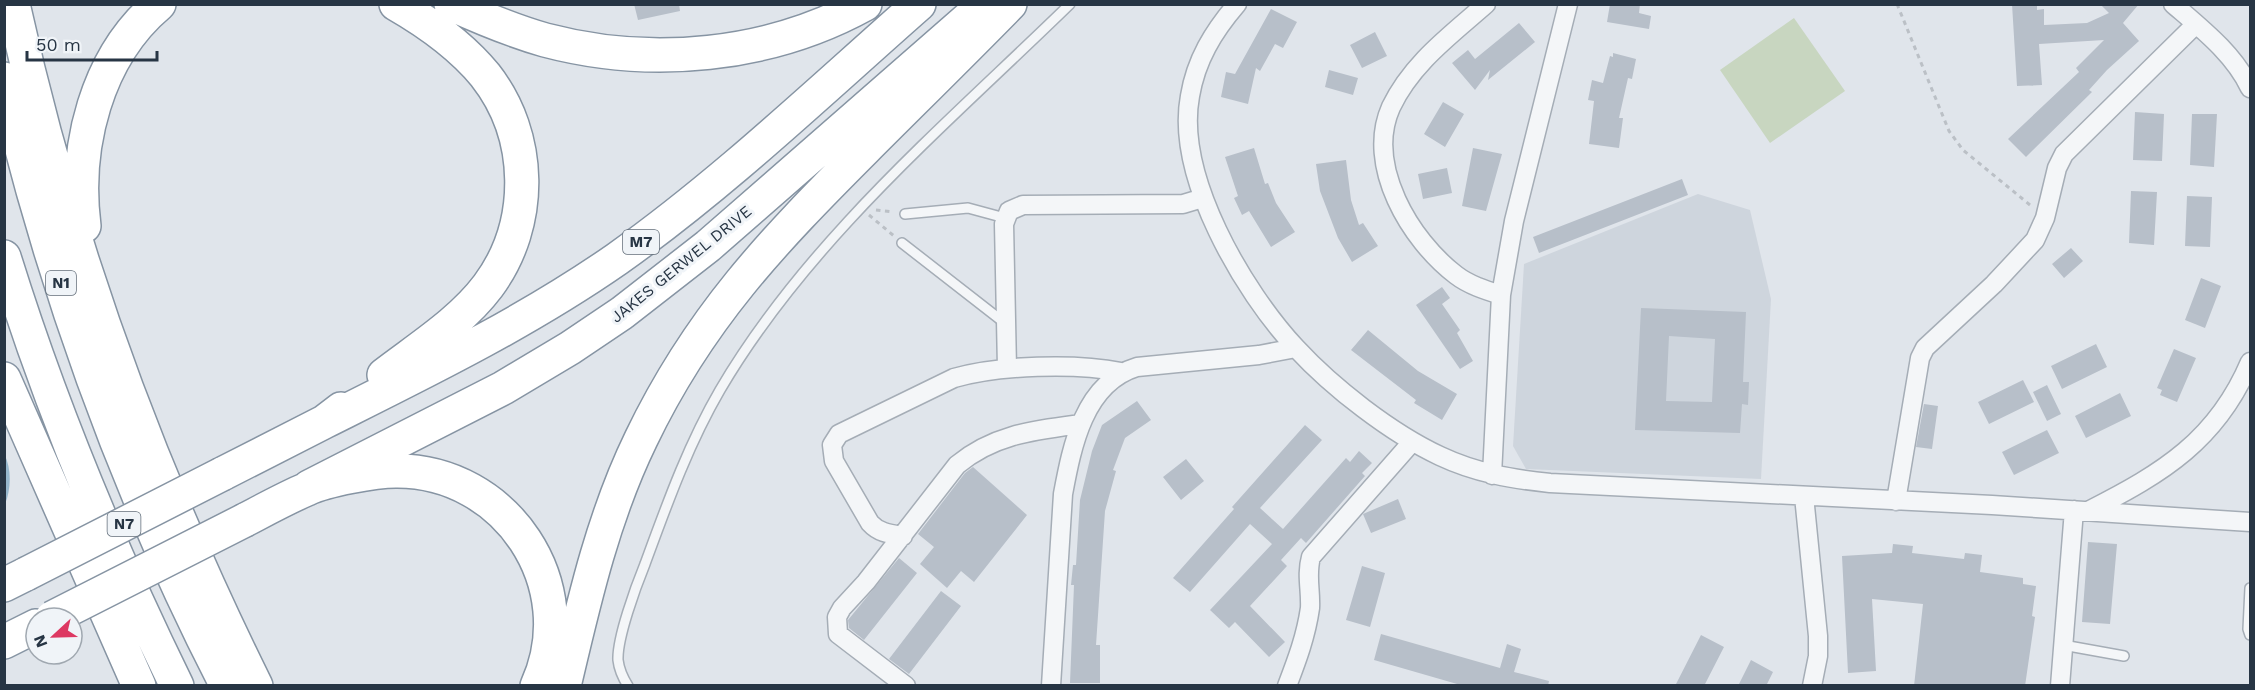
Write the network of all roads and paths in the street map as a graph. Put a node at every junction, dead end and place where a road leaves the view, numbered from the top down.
1 (13, 4) edge
2 (159, 4) edge
3 (396, 4) edge
4 (451, 4) edge
5 (865, 4) edge
6 (919, 4) edge
7 (985, 4) edge
8 (1010, 4) edge
9 (1070, 4) edge
10 (1237, 4) edge
11 (1486, 4) edge
12 (1568, 4) edge
13 (1897, 4) edge
14 (2173, 4) edge
15 (2196, 24) junction
16 (4, 79) edge
17 (2250, 88) edge
18 (1203, 198) junction
19 (862, 208) junction
20 (905, 214) joint
21 (1005, 218) junction
22 (2045, 218) junction
23 (903, 243) joint
24 (4, 257) edge
25 (1501, 295) junction
26 (93, 299) junction
27 (1006, 324) junction
28 (1296, 348) junction
29 (2250, 362) edge
30 (1007, 368) junction
31 (1121, 372) junction
32 (4, 379) edge
33 (4, 398) edge
34 (324, 422) junction
35 (1081, 424) junction
36 (1413, 442) junction
37 (33, 443) junction
38 (1492, 475) junction
39 (309, 487) junction
40 (1804, 496) junction
41 (1896, 501) junction
42 (2081, 510) junction
43 (2250, 522) edge
44 (875, 529) junction
45 (903, 536) junction
46 (883, 560) junction
47 (11, 581) edge
48 (2250, 588) edge
49 (76, 606) edge
50 (24, 632) edge
51 (2250, 635) edge
52 (4, 642) edge
53 (2063, 645) junction
54 (2124, 656) dead end
55 (248, 685) edge
56 (139, 686) edge
57 (177, 686) edge
58 (537, 686) edge
59 (564, 686) edge
60 (628, 686) edge
61 (906, 686) edge
62 (1051, 686) edge
63 (1287, 686) edge
64 (1812, 686) edge
65 (2060, 686) edge

1 - 26 highway
2 - 26 highway
3 - 34 highway
4 - 5 highway
6 - 34 highway, M7
7 - 39 highway, JAKES GERWEL DRIVE
8 - 59 highway
9 - 19 lane
10 - 18 street
11 - 25 street
12 - 25 street
13 - 22 path
14 - 15 street
15 - 17 street
15 - 22 street
16 - 55 highway, N1
18 - 21 street
18 - 28 street
19 - 20 path
19 - 23 path
19 - 60 lane
20 - 21 lane
21 - 27 street
22 - 41 street
23 - 27 lane
24 - 57 highway
25 - 38 street
26 - 55 highway
27 - 30 street
28 - 31 street
28 - 36 street
29 - 42 street
30 - 31 street
30 - 44 street
31 - 35 street
32 - 37 highway
33 - 37 highway
34 - 47 highway, N7, bridge
35 - 45 street
35 - 62 street
36 - 38 street
36 - 63 street
37 - 56 highway
38 - 40 street
39 - 49 highway, JAKES GERWEL DRIVE, bridge
39 - 58 highway
40 - 41 street
40 - 64 street
41 - 42 street
42 - 43 street
42 - 53 street
44 - 45 street
44 - 46 street
45 - 46 street
46 - 61 street
48 - 51 lane
50 - 52 highway
53 - 54 lane
53 - 65 street

